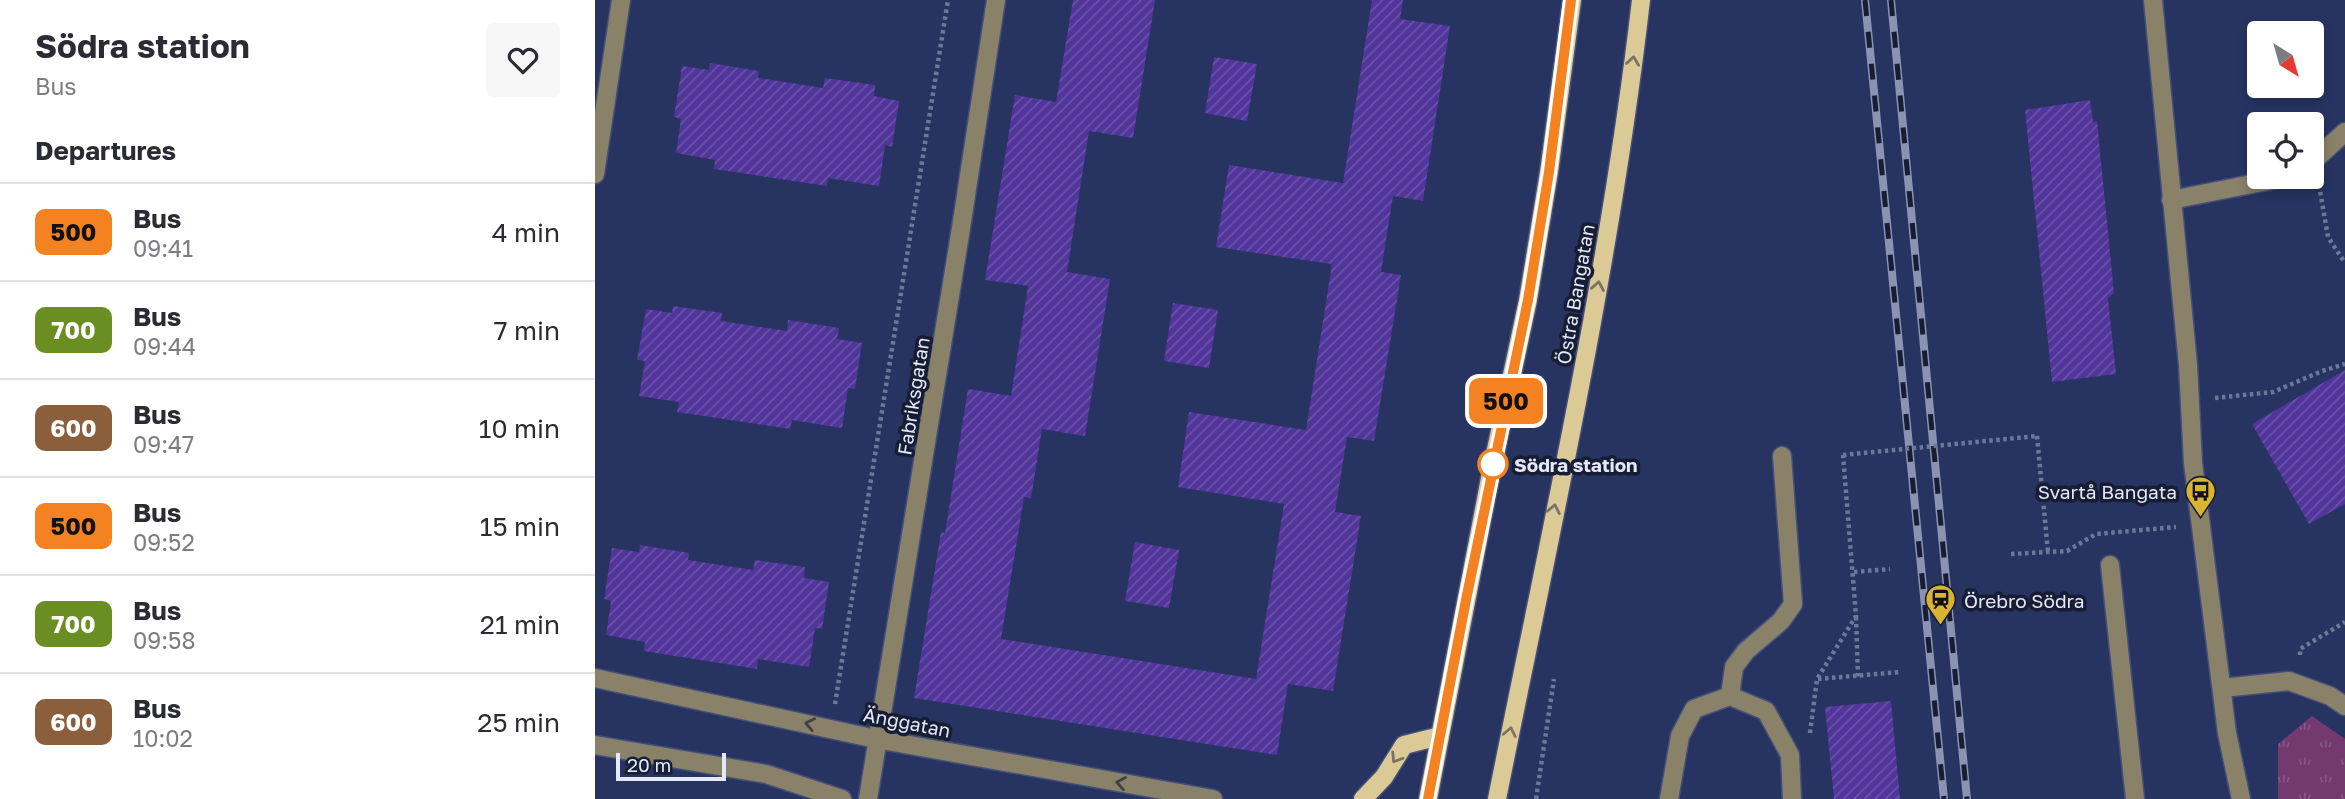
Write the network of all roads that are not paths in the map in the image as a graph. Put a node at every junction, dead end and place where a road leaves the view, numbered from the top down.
1 (621, 0) edge
2 (996, 0) edge
3 (1571, 0) edge
4 (1641, 0) edge
5 (2153, 0) edge
6 (2345, 132) edge
7 (2324, 152) edge
8 (595, 174) edge
9 (2247, 185) edge
10 (2171, 201) junction
11 (1782, 456) dead end
12 (2110, 565) dead end
13 (595, 678) edge
14 (2222, 688) junction
15 (1730, 696) junction
16 (2345, 706) edge
17 (1440, 736) junction
18 (876, 738) junction
19 (595, 745) edge
20 (842, 799) edge
21 (868, 799) edge
22 (1213, 799) edge
23 (1363, 799) edge
24 (1428, 799) edge
25 (1497, 799) edge
26 (1669, 799) edge
27 (1792, 799) edge
28 (2135, 799) edge
29 (2241, 799) edge

1 - 8 street
2 - 18 street, Fabriksgatan
3 - 17 main road
25 -> 4 main road, Östra Bangatan
5 - 10 street
6 - 7 street
9 - 10 street
10 - 14 street
11 - 15 street
12 - 28 street
18 -> 13 street, Änggatan
14 - 16 street
14 - 29 street
15 - 26 street
15 - 27 street
17 -> 23 main road
17 - 24 main road
18 - 21 street, Fabriksgatan
22 -> 18 street, Änggatan
19 - 20 street

